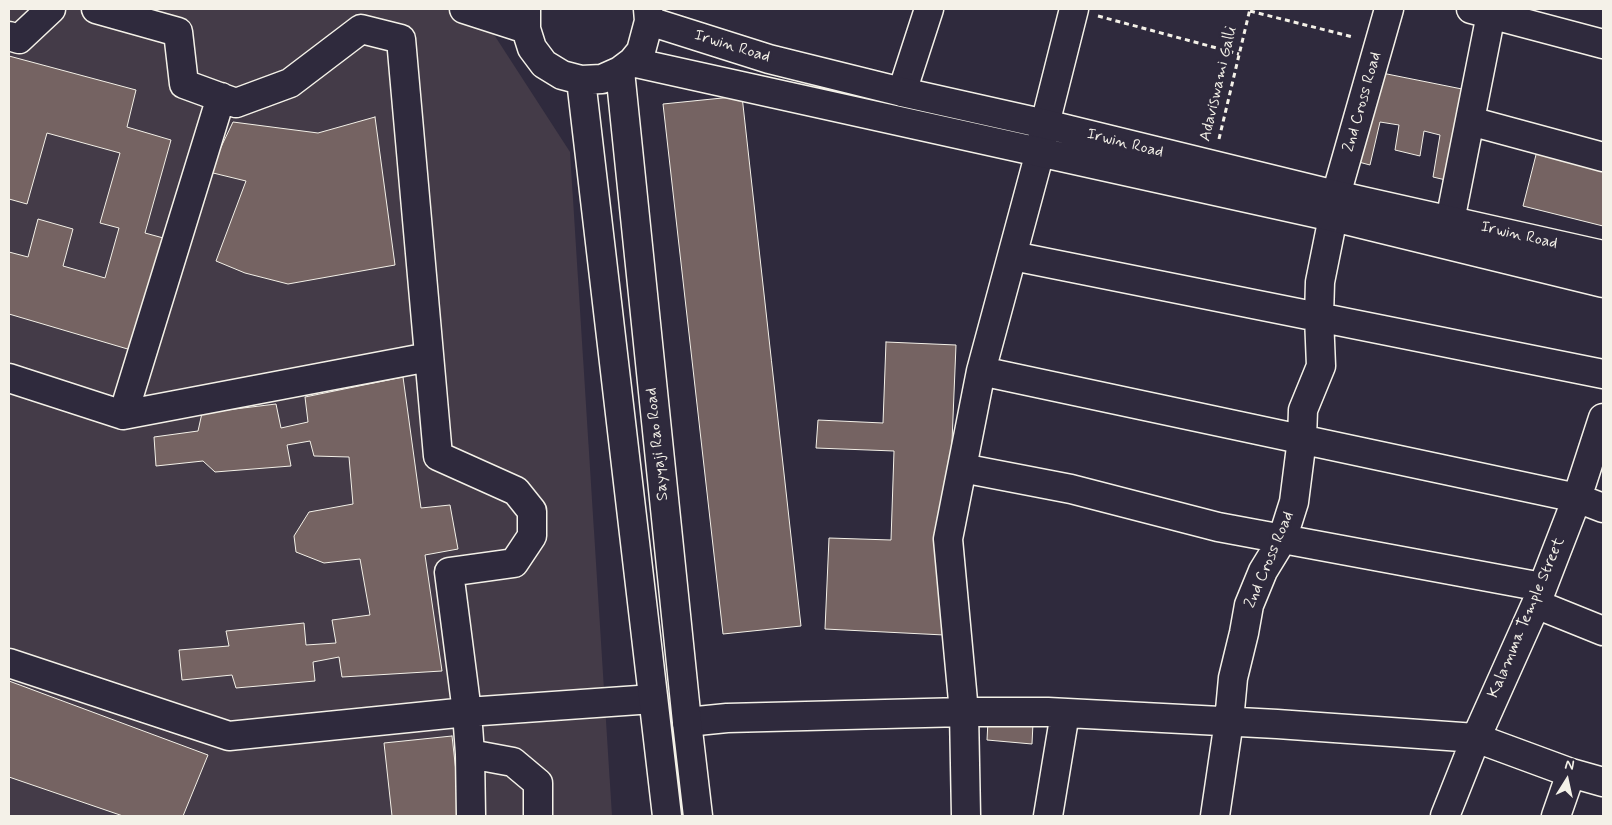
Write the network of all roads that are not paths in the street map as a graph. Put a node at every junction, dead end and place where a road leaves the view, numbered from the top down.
1 (51, 9) edge
2 (96, 9) edge
3 (464, 9) edge
4 (929, 9) edge
5 (1074, 9) edge
6 (1389, 9) edge
7 (1481, 11) edge
8 (648, 15) edge
9 (526, 19) edge
10 (9, 36) edge
11 (1603, 44) edge
12 (626, 66) junction
13 (581, 80) junction
14 (902, 92) junction
15 (221, 97) junction
16 (1470, 120) junction
17 (1045, 124) junction
18 (1040, 152) junction
19 (1603, 157) edge
20 (1334, 206) junction
21 (1450, 221) junction
22 (1603, 255) edge
23 (1013, 256) junction
24 (1603, 283) edge
25 (1319, 317) junction
26 (429, 357) junction
27 (981, 371) junction
28 (1603, 374) edge
29 (9, 378) edge
30 (123, 415) junction
31 (1603, 418) edge
32 (1302, 439) junction
33 (962, 468) junction
34 (1577, 498) junction
35 (1603, 508) edge
36 (1282, 540) junction
37 (1539, 596) junction
38 (1603, 631) edge
39 (9, 663) edge
40 (653, 699) junction
41 (467, 712) junction
42 (964, 712) junction
43 (1065, 713) junction
44 (687, 722) junction
45 (1229, 722) junction
46 (1476, 738) junction
47 (470, 754) junction
48 (1571, 773) junction
49 (1603, 782) edge
50 (470, 816) edge
51 (538, 816) edge
52 (667, 816) edge
53 (698, 816) edge
54 (966, 816) edge
55 (1048, 816) edge
56 (1215, 816) edge
57 (1445, 816) edge
58 (1556, 816) edge

1 - 10 street
2 - 15 street
3 - 9 street
4 - 14 street
5 - 17 street
6 - 20 street, 2nd Cross Road
7 - 11 street
7 - 16 street
8 - 12 street
8 - 14 street, Irwin Road
9 - 13 street
12 - 13 street
12 - 18 street
12 - 44 street, Sayyaji Rao Road
13 - 40 street, Sayyaji Rao Road
14 - 17 street, Irwin Road
15 - 26 street
15 - 30 street
16 - 19 street
16 - 21 street
17 - 18 street
17 - 20 street, Irwin Road
18 - 20 street
18 - 23 street
20 - 21 street, Irwin Road
20 - 24 street
20 - 25 street, 2nd Cross Road
21 - 22 street, Irwin Road
23 - 25 street
23 - 27 street
25 - 28 street
25 - 32 street, 2nd Cross Road
26 - 30 street
26 - 41 street
27 - 32 street
27 - 33 street
29 - 30 street
31 - 34 street, Kalamma Temple Street
32 - 34 street
32 - 36 street, 2nd Cross Road
33 - 36 street
33 - 42 street
34 - 35 street
34 - 37 street, Kalamma Temple Street
36 - 37 street
36 - 45 street, 2nd Cross Road
37 - 38 street
37 - 46 street, Kalamma Temple Street
39 - 41 street
40 - 41 street
40 - 52 street, Sayyaji Rao Road
41 - 47 street
42 - 43 street
42 - 44 street
42 - 54 street
43 - 45 street
43 - 55 street
44 - 53 street, Sayyaji Rao Road
45 - 46 street
45 - 56 street, 2nd Cross Road
46 - 48 street
46 - 57 street, Kalamma Temple Street
47 - 50 street
47 - 51 street
48 - 49 street
48 - 58 street

